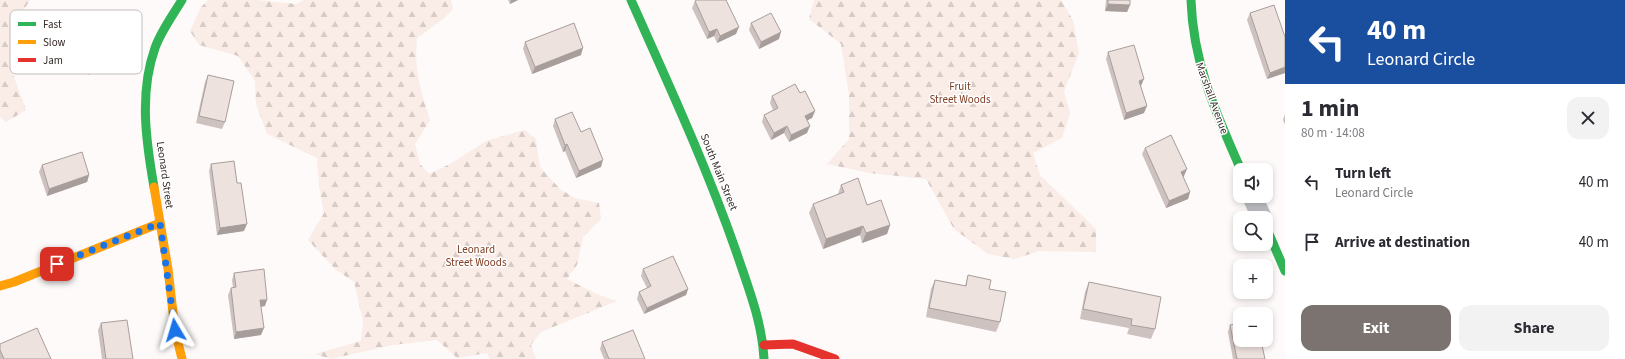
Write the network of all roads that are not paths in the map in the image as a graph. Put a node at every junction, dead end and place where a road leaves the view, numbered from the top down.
1 (182, 0) edge
2 (631, 0) edge
3 (1191, 0) edge
4 (1238, 163) edge
5 (160, 223) junction
6 (1273, 243) edge
7 (1285, 270) edge
8 (0, 286) edge
9 (764, 345) junction
10 (760, 357) edge
11 (182, 359) edge
12 (835, 359) edge

1 - 5 street, Leonard Street
2 - 9 street, South Main Street
3 - 4 street, Marshall Avenue
5 - 8 street
5 - 11 street, Leonard Street
6 - 7 street
9 - 10 street, South Main Street
9 - 12 street

